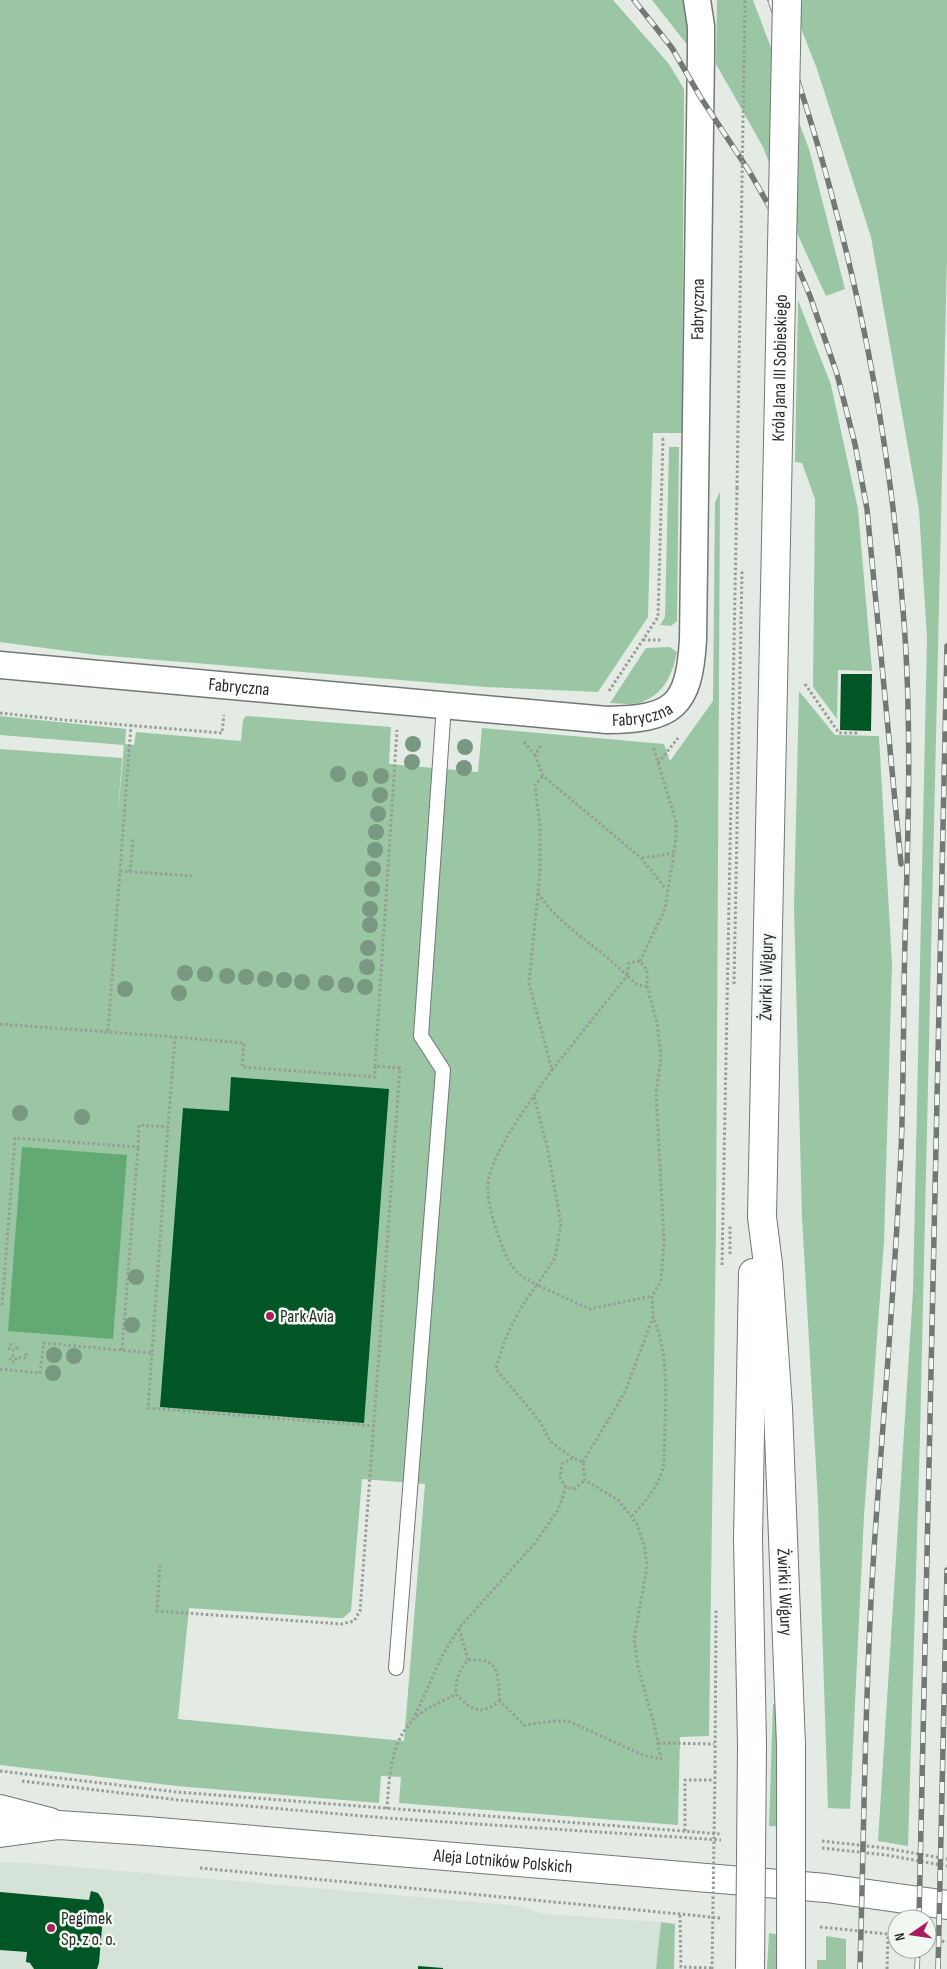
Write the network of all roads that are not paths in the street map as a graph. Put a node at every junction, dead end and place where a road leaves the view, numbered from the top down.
1 (697, 0) edge
2 (787, 0) edge
3 (0, 664) edge
4 (444, 705) junction
5 (772, 737) joint
6 (762, 1217) junction
7 (396, 1668) dead end
8 (0, 1809) edge
9 (59, 1825) junction
10 (0, 1832) edge
11 (947, 1905) edge
12 (750, 1969) edge
13 (791, 1969) edge

1 - 4 street, Fabryczna
2 - 5 main road, Króla Jana III Sobieskiego, bridge
3 - 4 street, Fabryczna
4 - 7 lane
5 - 6 main road, Żwirki i Wigury
6 - 12 main road, Żwirki i Wigury, bridge
6 - 13 main road, Żwirki i Wigury, bridge
8 - 9 main road, Aleja Lotników Polskich
9 - 10 main road, Aleja Lotników Polskich
9 - 11 main road, Aleja Lotników Polskich

